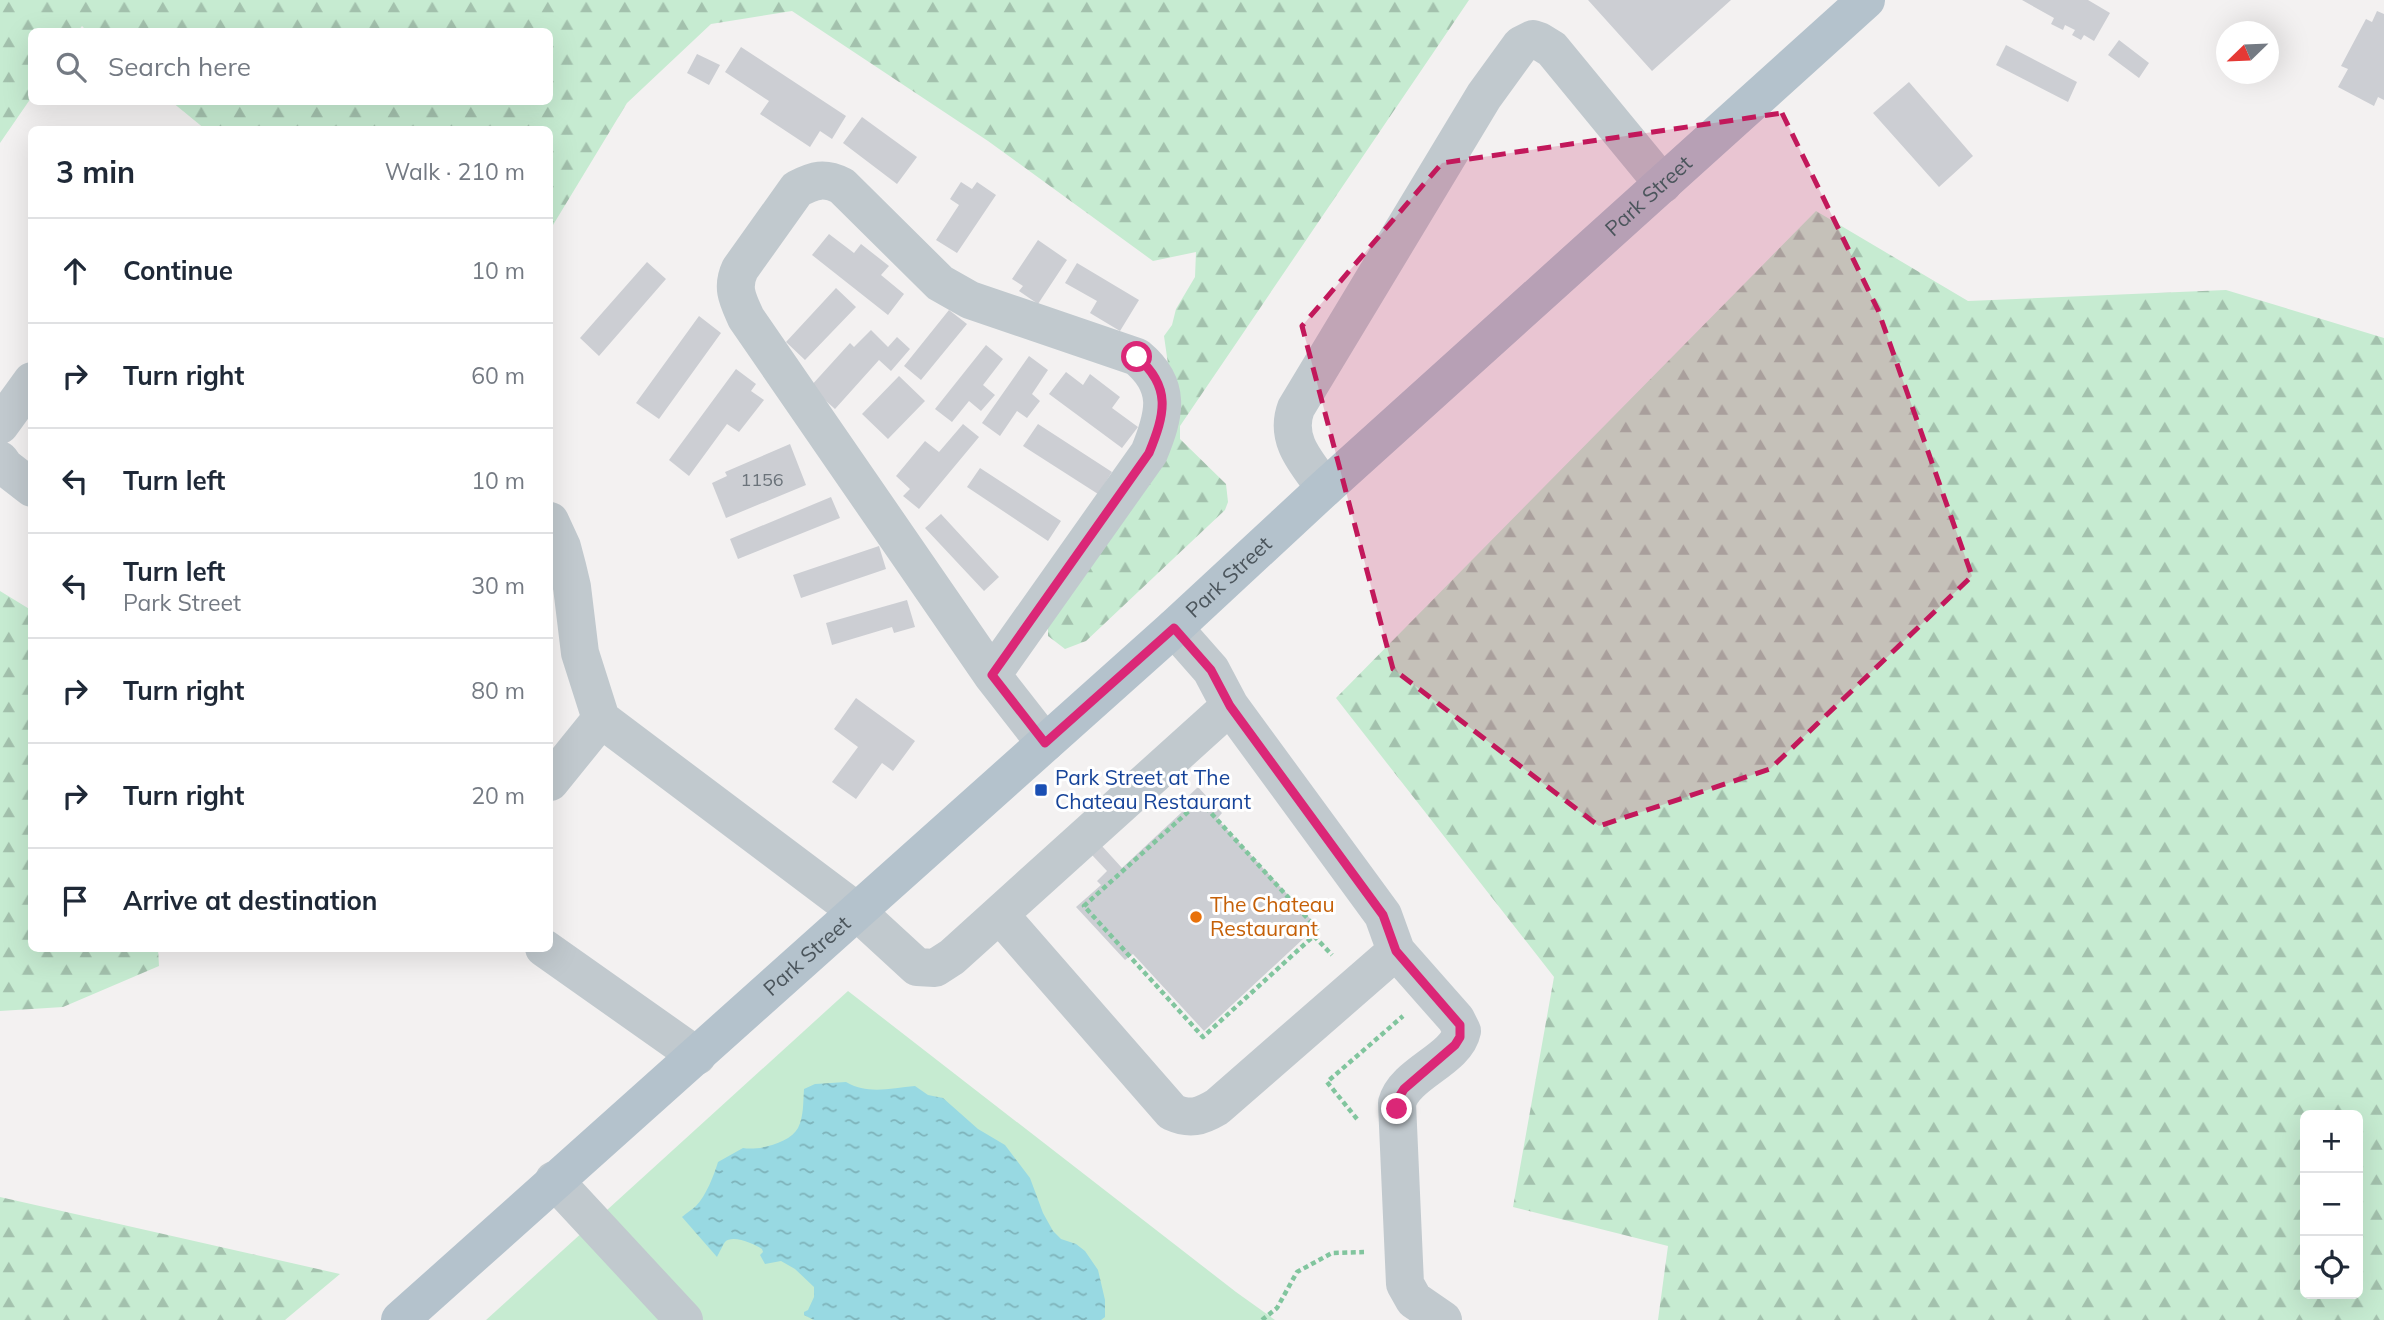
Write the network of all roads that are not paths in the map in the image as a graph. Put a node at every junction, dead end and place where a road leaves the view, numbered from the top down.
1 (1866, 0) edge
2 (1663, 184) junction
3 (28, 386) edge
4 (0, 425) edge
5 (0, 460) edge
6 (28, 485) edge
7 (1325, 488) junction
8 (553, 528) edge
9 (1174, 628) junction
10 (992, 675) junction
11 (1230, 706) junction
12 (601, 719) junction
13 (1045, 743) junction
14 (553, 778) edge
15 (855, 910) junction
16 (1000, 915) junction
17 (1396, 951) junction
18 (550, 952) edge
19 (697, 1056) junction
20 (554, 1180) junction
21 (668, 1314) edge
22 (400, 1320) edge
23 (1443, 1320) edge

1 - 2 main road, Park Street
2 - 7 main road, Park Street
2 - 7 lane
3 - 4 lane
5 - 6 lane
7 - 9 main road, Park Street
8 - 12 lane
9 - 11 lane
9 - 13 main road, Park Street
10 - 10 lane
10 - 13 lane
11 - 16 lane
11 - 17 lane
12 - 14 lane
12 - 15 lane
13 - 15 main road, Park Street
15 - 16 lane
15 - 19 main road, Park Street
16 - 17 lane
17 - 23 lane
18 - 19 lane
19 - 20 main road, Park Street
20 - 21 lane
20 - 22 main road, Park Street

